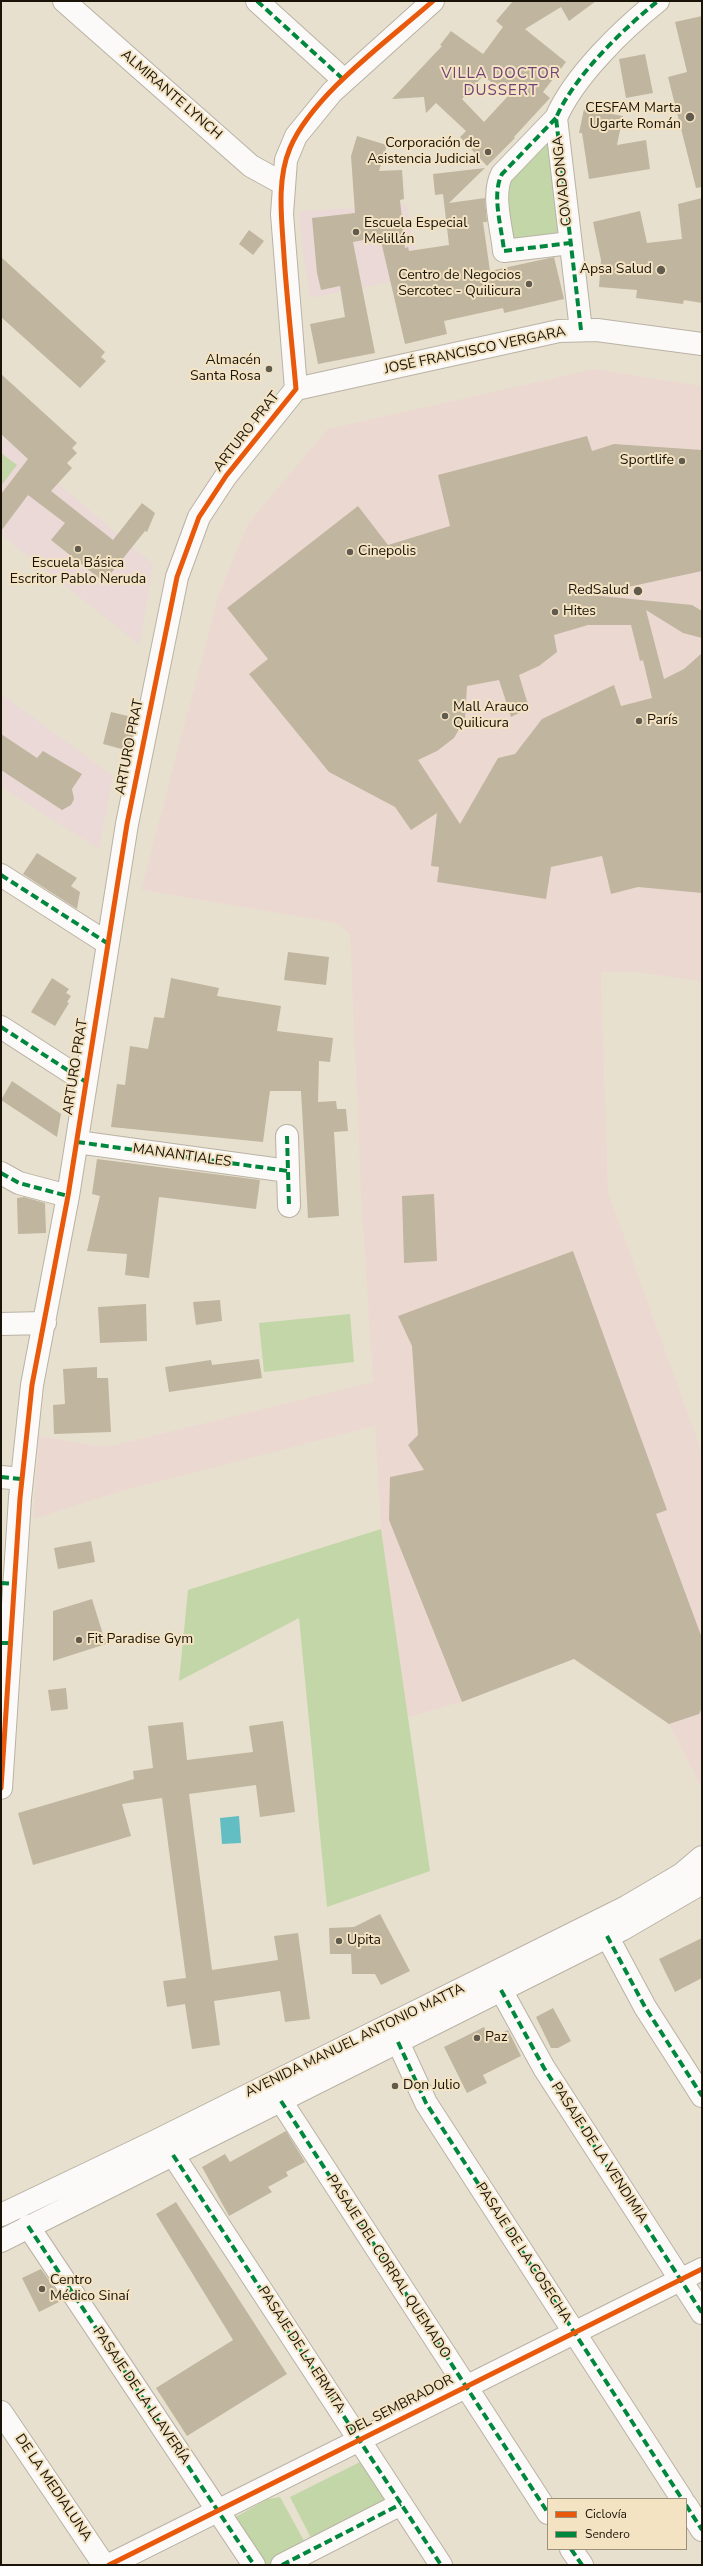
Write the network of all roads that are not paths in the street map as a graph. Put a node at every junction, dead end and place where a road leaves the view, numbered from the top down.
1 (64, 1) edge
2 (257, 1) edge
3 (433, 1) edge
4 (658, 1) edge
5 (344, 80) junction
6 (556, 118) junction
7 (282, 183) junction
8 (570, 243) junction
9 (581, 330) junction
10 (702, 344) edge
11 (296, 389) junction
12 (1, 875) edge
13 (107, 943) junction
14 (1, 1027) edge
15 (86, 1082) junction
16 (287, 1136) dead end
17 (77, 1142) junction
18 (288, 1171) junction
19 (4, 1177) edge
20 (68, 1196) junction
21 (289, 1206) dead end
22 (45, 1323) junction
23 (1, 1324) edge
24 (12, 1478) edge
25 (8, 1583) edge
26 (6, 1643) edge
27 (1, 1788) edge
28 (702, 1857) edge
29 (702, 1883) edge
30 (608, 1936) junction
31 (502, 1990) junction
32 (398, 2042) junction
33 (702, 2096) edge
34 (280, 2101) junction
35 (173, 2156) junction
36 (1, 2215) edge
37 (28, 2226) junction
38 (1, 2241) edge
39 (702, 2269) edge
40 (680, 2280) junction
41 (702, 2313) edge
42 (574, 2332) junction
43 (466, 2387) junction
44 (1, 2412) edge
45 (360, 2440) junction
46 (681, 2498) edge
47 (401, 2504) junction
48 (687, 2508) edge
49 (218, 2511) junction
50 (547, 2511) edge
51 (702, 2530) edge
52 (572, 2550) edge
53 (104, 2565) edge
54 (109, 2565) edge
55 (254, 2565) edge
56 (282, 2565) edge
57 (441, 2565) edge
58 (582, 2565) edge

1 - 7 street, ALMIRANTE LYNCH
2 - 5 street
3 - 5 street
4 - 6 street, COVADONGA
5 - 7 street
6 - 8 street, COVADONGA
6 - 8 street, COVADONGA
7 - 11 street
8 - 9 street, COVADONGA
9 - 10 street, JOSÉ FRANCISCO VERGARA
9 - 11 street, JOSÉ FRANCISCO VERGARA
11 - 13 street, ARTURO PRAT
12 - 13 street
13 - 15 street, ARTURO PRAT
14 - 15 street
15 - 17 street, ARTURO PRAT
16 - 18 street
17 - 18 street, MANANTIALES
17 - 20 street, ARTURO PRAT
18 - 21 street
19 - 20 street
20 - 22 street, ARTURO PRAT
22 - 23 street
22 - 24 street, ARTURO PRAT
24 - 25 street, ARTURO PRAT
25 - 26 street, ARTURO PRAT
26 - 27 street, ARTURO PRAT
28 - 36 street, AVENIDA MANUEL ANTONIO MATTA
29 - 30 street, AVENIDA MANUEL ANTONIO MATTA
30 - 31 street, AVENIDA MANUEL ANTONIO MATTA
30 - 33 street
31 - 32 street, AVENIDA MANUEL ANTONIO MATTA
31 - 40 street, PASAJE DE LA VENDIMIA
32 - 34 street, AVENIDA MANUEL ANTONIO MATTA
32 - 42 street, PASAJE DE LA COSECHA
34 - 35 street, AVENIDA MANUEL ANTONIO MATTA
34 - 43 street, PASAJE DEL CORRAL QUEMADO
35 - 37 street, AVENIDA MANUEL ANTONIO MATTA
35 - 45 street, PASAJE DE LA ERMITA
37 - 38 street, AVENIDA MANUEL ANTONIO MATTA
37 - 49 street, PASAJE DE LA LLAVERÍA
39 - 40 street, DEL SEMBRADOR
40 - 41 street, PASAJE DE LA VENDIMIA
40 - 42 street, DEL SEMBRADOR
42 - 43 street, DEL SEMBRADOR
42 - 46 street, PASAJE DE LA COSECHA
43 - 45 street, DEL SEMBRADOR
43 - 50 street, PASAJE DEL CORRAL QUEMADO
44 - 53 street, DE LA MEDIALUNA
45 - 47 street, PASAJE DE LA ERMITA
45 - 49 street, DEL SEMBRADOR
47 - 56 street
47 - 57 street, PASAJE DE LA ERMITA
48 - 51 street
49 - 54 street, DEL SEMBRADOR
49 - 55 street, PASAJE DE LA LLAVERÍA
52 - 58 street

